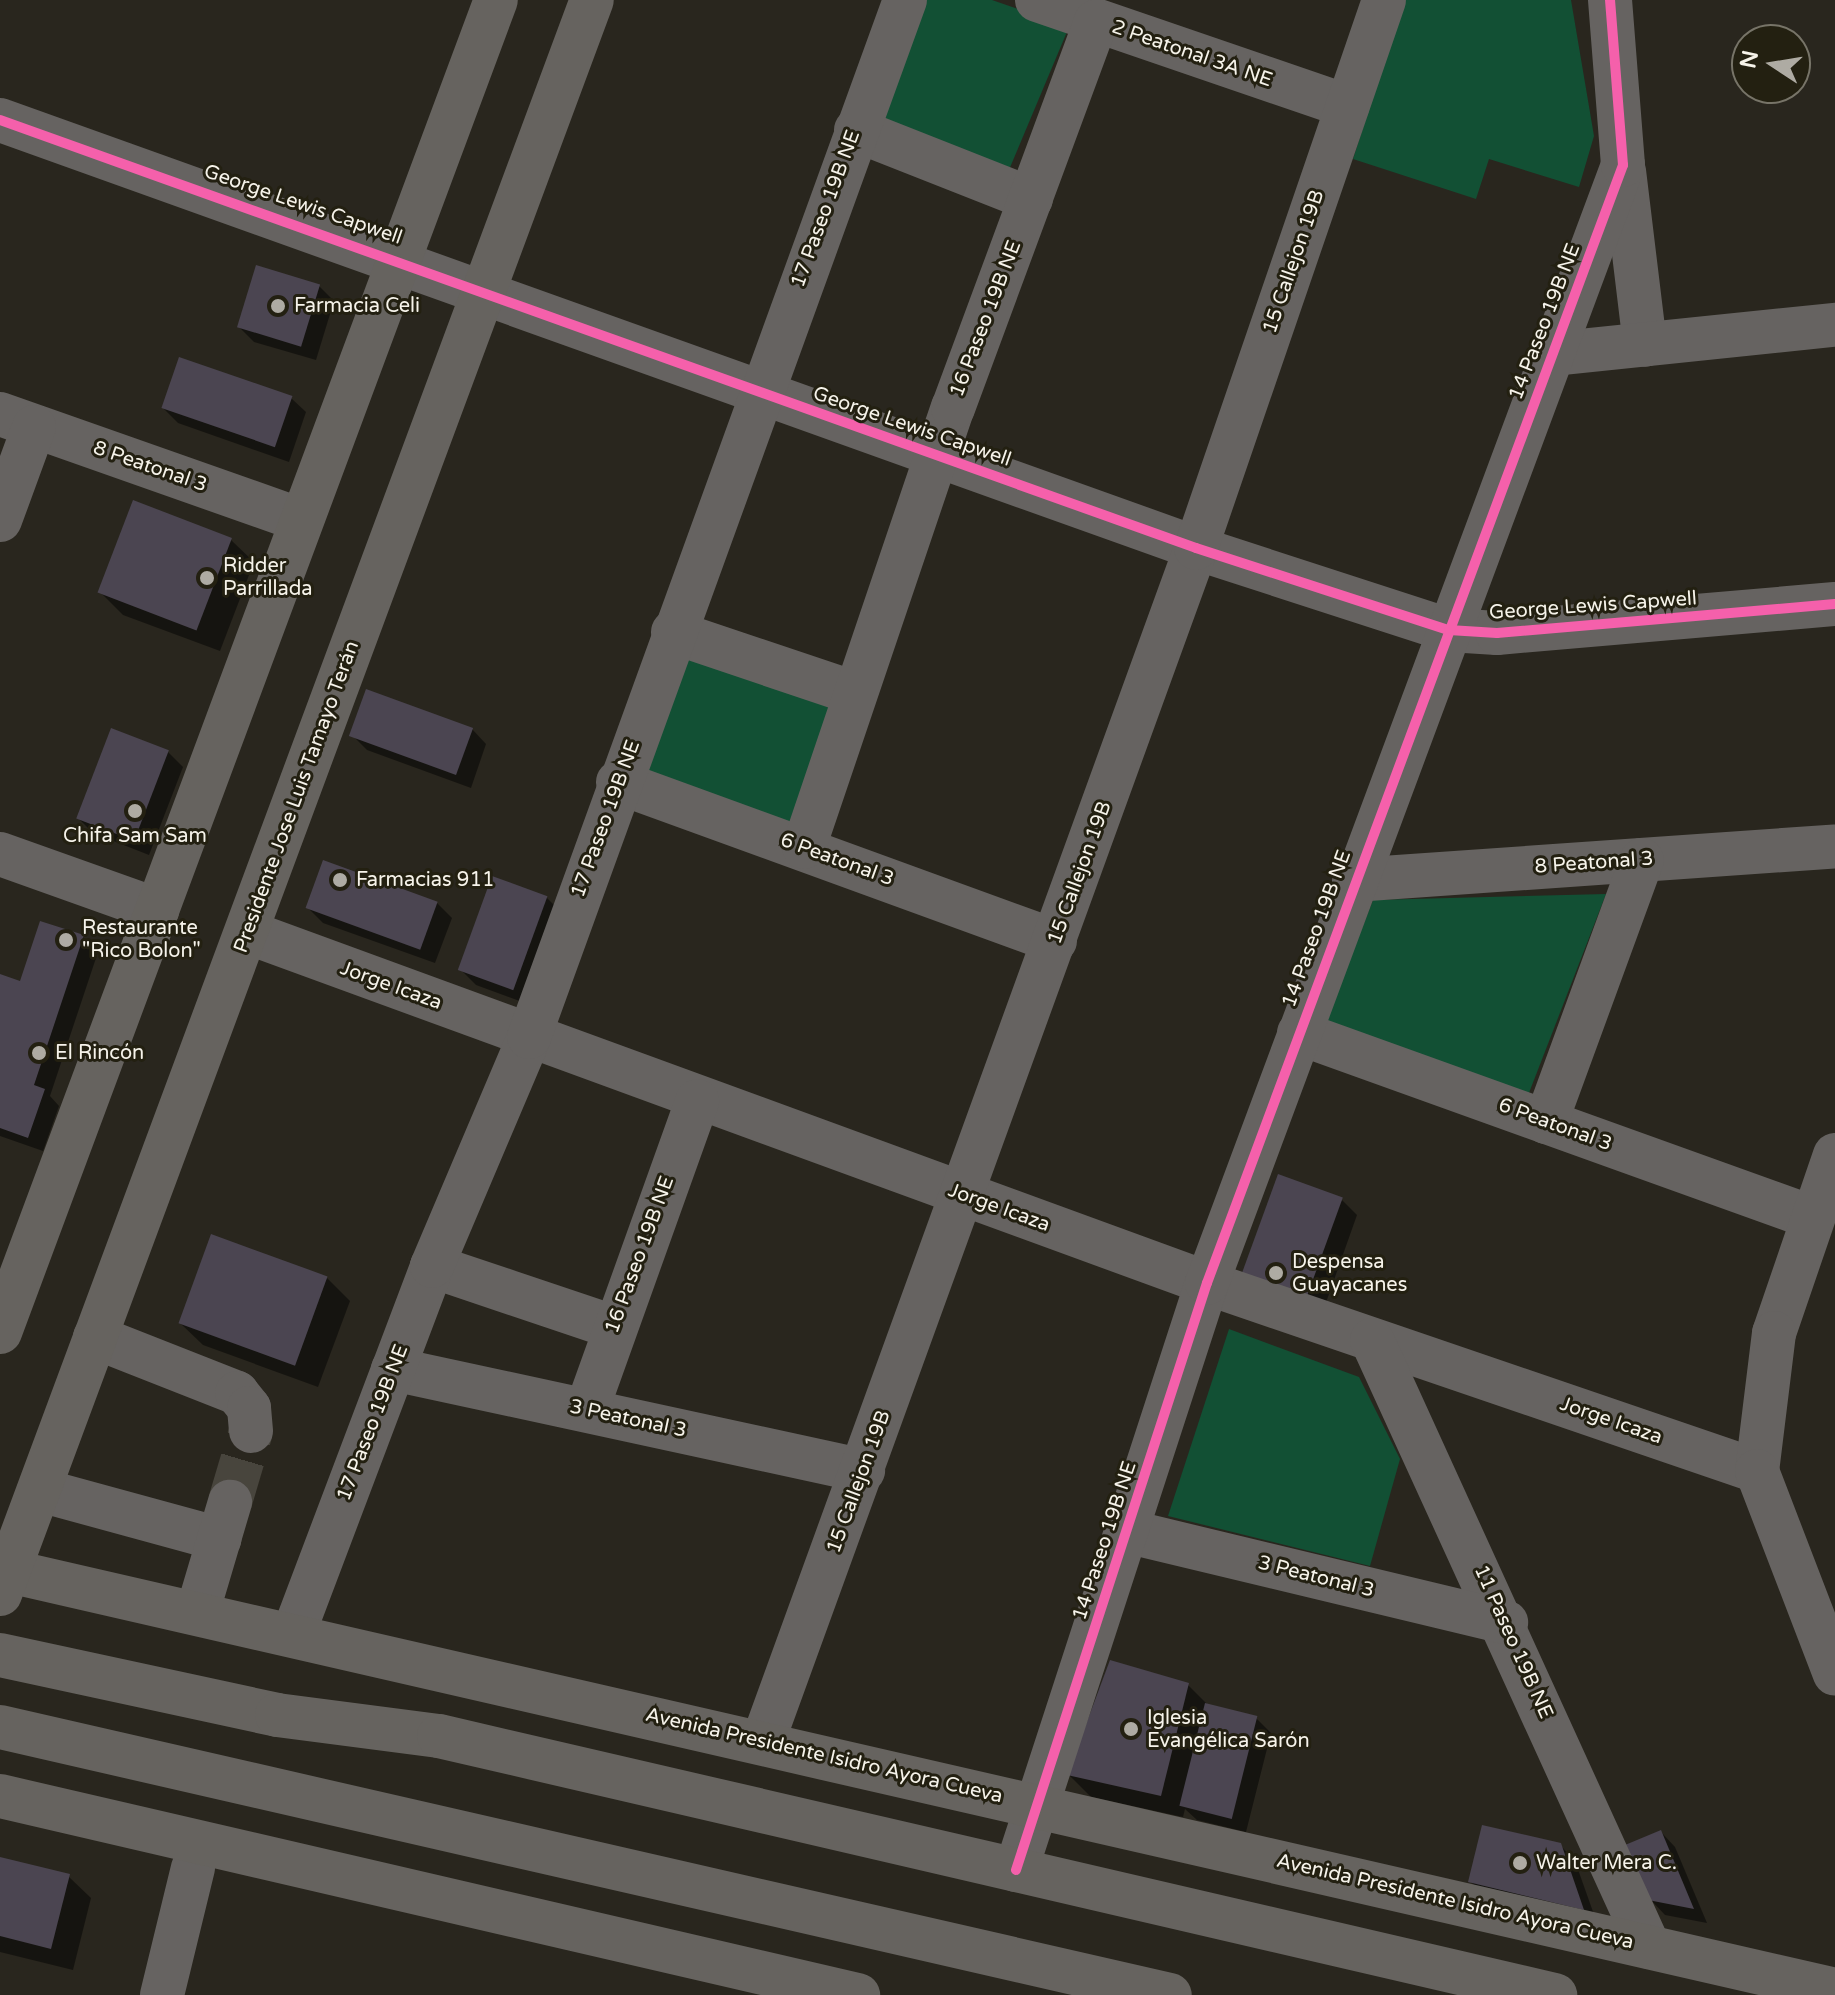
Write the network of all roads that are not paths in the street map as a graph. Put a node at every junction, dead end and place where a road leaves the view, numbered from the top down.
1 (592, 0) edge
2 (905, 0) edge
3 (1037, 0) edge
4 (1384, 0) edge
5 (1610, 0) edge
6 (487, 2) edge
7 (1096, 22) junction
8 (1347, 106) junction
9 (0, 120) edge
10 (856, 130) junction
11 (1623, 165) junction
12 (1031, 199) junction
13 (399, 257) junction
14 (484, 290) junction
15 (1835, 325) edge
16 (1645, 345) junction
17 (1552, 354) junction
18 (758, 392) junction
19 (17, 420) edge
20 (938, 454) junction
21 (0, 520) edge
22 (301, 520) junction
23 (1196, 548) junction
24 (1835, 604) edge
25 (1449, 630) junction
26 (673, 632) junction
27 (854, 693) junction
28 (618, 782) junction
29 (1835, 846) edge
30 (804, 847) junction
31 (0, 854) edge
32 (1642, 860) junction
33 (1354, 880) junction
34 (157, 910) junction
35 (247, 932) junction
36 (1055, 941) junction
37 (1299, 1033) junction
38 (529, 1037) junction
39 (697, 1101) junction
40 (1546, 1122) junction
41 (1835, 1155) edge
42 (960, 1194) junction
43 (1811, 1217) junction
44 (432, 1266) junction
45 (1207, 1283) junction
46 (613, 1327) junction
47 (0, 1332) edge
48 (95, 1337) junction
49 (1372, 1340) junction
50 (393, 1369) junction
51 (587, 1409) junction
52 (251, 1431) tunnel mouth
53 (863, 1471) junction
54 (1757, 1471) junction
55 (40, 1490) junction
56 (1126, 1531) junction
57 (4, 1577) edge
58 (198, 1610) junction
59 (1506, 1622) junction
60 (294, 1632) junction
61 (0, 1655) edge
62 (1835, 1674) edge
63 (0, 1727) edge
64 (763, 1741) junction
65 (0, 1796) edge
66 (1039, 1806) junction
67 (193, 1868) dead end
68 (1016, 1870) junction
69 (1649, 1947) junction
70 (1835, 1990) edge
71 (1152, 1993) edge
72 (162, 1995) edge
73 (855, 1995) edge
74 (1555, 1995) edge

1 - 14 main road, Presidente Jose Luis Tamayo Terán
2 - 10 street, 17 Paseo 19B NE
3 - 7 street, 2 Peatonal 3A NE
4 - 8 street, 15 Callejon 19B
5 - 11 street, 14 Paseo 19B NE
6 - 13 main road
7 - 8 street, 2 Peatonal 3A NE
7 - 12 street, 16 Paseo 19B NE
8 - 23 street, 15 Callejon 19B
9 - 13 street, George Lewis Capwell
10 - 12 street
10 - 18 street, 17 Paseo 19B NE
11 - 16 street
11 - 17 street, 14 Paseo 19B NE
12 - 20 street, 16 Paseo 19B NE
13 - 14 street, George Lewis Capwell
13 - 22 main road
14 - 18 street, George Lewis Capwell
14 - 35 main road, Presidente Jose Luis Tamayo Terán
15 - 16 street
16 - 17 street
17 - 25 street, 14 Paseo 19B NE
18 - 20 street, George Lewis Capwell
18 - 26 street, 17 Paseo 19B NE
19 - 21 street
19 - 22 street, 8 Peatonal 3
20 - 23 street, George Lewis Capwell
20 - 27 street, 16 Paseo 19B NE
22 - 34 main road
23 - 25 street, George Lewis Capwell
23 - 36 street, 15 Callejon 19B
24 - 25 street, George Lewis Capwell
25 - 33 street, 14 Paseo 19B NE
26 - 27 street
26 - 28 street, 17 Paseo 19B NE
27 - 30 street, 16 Paseo 19B NE
28 - 30 street, 6 Peatonal 3
28 - 38 street, 17 Paseo 19B NE
29 - 32 street, 8 Peatonal 3
30 - 36 street, 6 Peatonal 3
31 - 34 street
32 - 33 street, 8 Peatonal 3
32 - 40 street
33 - 37 street, 14 Paseo 19B NE
34 - 47 main road
35 - 38 street, Jorge Icaza
35 - 48 main road, Presidente Jose Luis Tamayo Terán
36 - 42 street, 15 Callejon 19B
37 - 40 street, 6 Peatonal 3
37 - 45 street, 14 Paseo 19B NE
38 - 39 street, Jorge Icaza
38 - 44 street, 17 Paseo 19B NE
39 - 42 street, Jorge Icaza
39 - 46 street, 16 Paseo 19B NE
40 - 43 street, 6 Peatonal 3
41 - 43 street
42 - 45 street, Jorge Icaza
42 - 53 street, 15 Callejon 19B
43 - 54 street
44 - 46 street
44 - 50 street, 17 Paseo 19B NE
45 - 49 street, Jorge Icaza
45 - 56 street, 14 Paseo 19B NE
46 - 51 street, 16 Paseo 19B NE
48 - 52 street
48 - 55 main road, Presidente Jose Luis Tamayo Terán
49 - 54 street, Jorge Icaza
49 - 59 street, 11 Paseo 19B NE
50 - 51 street, 3 Peatonal 3
50 - 60 street, 17 Paseo 19B NE
51 - 53 street, 3 Peatonal 3
53 - 64 street, 15 Callejon 19B
54 - 62 street
55 - 57 main road, Presidente Jose Luis Tamayo Terán
55 - 58 street
56 - 59 street, 3 Peatonal 3
56 - 66 street, 14 Paseo 19B NE
57 - 58 main road, Avenida Presidente Isidro Ayora Cueva
58 - 60 main road, Avenida Presidente Isidro Ayora Cueva
59 - 69 street, 11 Paseo 19B NE
60 - 64 main road, Avenida Presidente Isidro Ayora Cueva
61 - 68 main road
63 - 71 main road
64 - 66 main road, Avenida Presidente Isidro Ayora Cueva
65 - 73 main road
66 - 68 street, 14 Paseo 19B NE
66 - 69 main road, Avenida Presidente Isidro Ayora Cueva
67 - 72 street
68 - 74 main road
69 - 70 main road, Avenida Presidente Isidro Ayora Cueva

